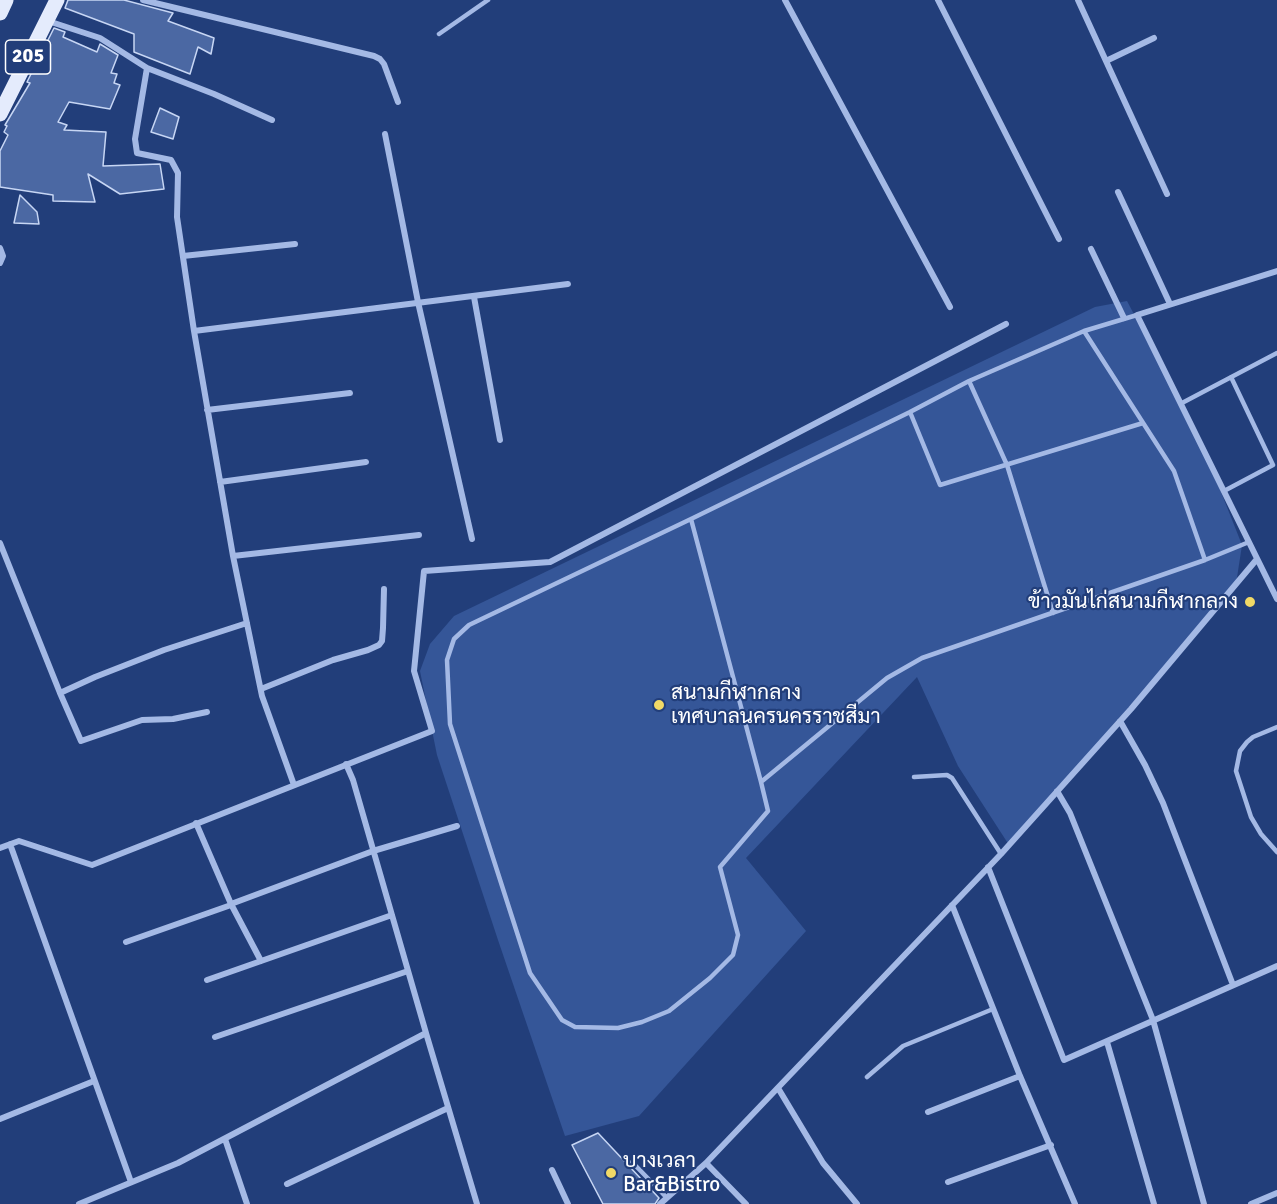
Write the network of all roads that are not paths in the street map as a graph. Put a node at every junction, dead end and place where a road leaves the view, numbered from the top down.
1 (6, 0) edge
2 (57, 0) edge
3 (143, 0) edge
4 (488, 0) edge
5 (938, 0) edge
6 (1078, 0) edge
7 (788, 1) edge
8 (0, 13) edge
9 (46, 21) junction
10 (439, 34) dead end
11 (1154, 38) dead end
12 (1106, 61) junction
13 (147, 68) junction
14 (398, 102) dead end
15 (0, 114) edge
16 (272, 120) dead end
17 (385, 134) dead end
18 (1118, 192) dead end
19 (1167, 194) dead end
20 (1059, 239) dead end
21 (295, 244) dead end
22 (0, 248) edge
23 (1091, 249) dead end
24 (183, 256) junction
25 (0, 263) edge
26 (1277, 272) edge
27 (568, 284) dead end
28 (474, 297) junction
29 (418, 302) junction
30 (1170, 304) junction
31 (950, 308) dead end
32 (1137, 315) junction
33 (1124, 318) junction
34 (1006, 324) dead end
35 (194, 331) junction
36 (1084, 331) junction
37 (1277, 353) edge
38 (1231, 377) junction
39 (969, 381) junction
40 (351, 393) dead end
41 (1182, 403) junction
42 (207, 410) junction
43 (910, 412) junction
44 (1143, 423) junction
45 (500, 440) dead end
46 (366, 462) dead end
47 (1007, 465) junction
48 (220, 482) junction
49 (1224, 491) junction
50 (691, 519) junction
51 (419, 535) dead end
52 (472, 539) dead end
53 (1249, 542) junction
54 (0, 543) edge
55 (233, 555) junction
56 (1257, 559) junction
57 (1204, 560) junction
58 (384, 589) dead end
59 (1275, 591) edge
60 (1277, 599) edge
61 (1053, 613) junction
62 (247, 622) junction
63 (261, 689) junction
64 (60, 693) junction
65 (207, 712) dead end
66 (1120, 721) junction
67 (1277, 728) edge
68 (346, 764) junction
69 (914, 777) dead end
70 (760, 782) junction
71 (294, 785) junction
72 (1056, 791) junction
73 (196, 823) junction
74 (457, 826) dead end
75 (10, 844) junction
76 (0, 849) edge
77 (373, 851) junction
78 (1277, 852) edge
79 (1001, 854) junction
80 (988, 867) junction
81 (231, 904) junction
82 (952, 904) junction
83 (392, 915) junction
84 (126, 942) dead end
85 (261, 961) junction
86 (1277, 966) edge
87 (408, 971) junction
88 (207, 980) dead end
89 (1233, 985) junction
90 (993, 1009) junction
91 (1153, 1020) junction
92 (426, 1034) junction
93 (215, 1037) dead end
94 (1107, 1042) junction
95 (1020, 1076) junction
96 (867, 1077) dead end
97 (94, 1080) junction
98 (778, 1088) junction
99 (448, 1108) junction
100 (928, 1112) dead end
101 (0, 1119) edge
102 (225, 1139) junction
103 (1051, 1145) junction
104 (632, 1162) dead end
105 (706, 1163) junction
106 (552, 1170) dead end
107 (131, 1182) junction
108 (948, 1182) dead end
109 (287, 1184) dead end
110 (1277, 1193) edge
111 (667, 1198) junction
112 (79, 1204) edge
113 (247, 1204) edge
114 (477, 1204) edge
115 (568, 1204) edge
116 (660, 1204) edge
117 (746, 1204) edge
118 (857, 1204) edge
119 (1075, 1204) edge
120 (1154, 1204) edge
121 (1204, 1204) edge
122 (1251, 1204) edge

1 - 8 main road, 205
2 - 9 main road, 205
3 - 14 street
4 - 10 lane
5 - 20 street
6 - 12 street
7 - 31 street
9 - 13 street
9 - 15 main road, 205
11 - 12 street
12 - 19 street
13 - 16 street
13 - 24 street
17 - 29 street
18 - 30 street
21 - 24 street
22 - 25 street
23 - 33 street
24 - 35 street
26 - 30 street
27 - 28 street
28 - 29 street
28 - 45 street
29 - 35 street
29 - 52 street
30 - 32 street
32 - 33 lane
32 - 41 street
33 - 36 lane
34 - 68 street
35 - 42 street
36 - 39 lane
36 - 44 lane
37 - 38 lane
38 - 41 lane
38 - 49 lane
39 - 43 lane
39 - 47 lane
40 - 42 street
41 - 49 street
42 - 48 street
43 - 47 lane
43 - 50 lane
44 - 47 lane
44 - 57 lane
46 - 48 street
47 - 61 lane
48 - 55 street
49 - 53 street
50 - 70 lane
50 - 70 lane
51 - 55 street
53 - 56 street
53 - 57 lane
54 - 64 street
55 - 62 street
56 - 59 street
56 - 66 street
57 - 61 lane
58 - 63 street
59 - 60 street
61 - 70 lane
62 - 63 street
62 - 64 street
63 - 71 street
64 - 65 street
66 - 72 street
66 - 89 street
67 - 78 lane
68 - 71 street
68 - 77 street
69 - 79 lane
71 - 73 street
72 - 79 street
72 - 91 street
73 - 75 street
73 - 81 street
74 - 77 street
75 - 76 street
75 - 97 street
77 - 81 street
77 - 83 street
79 - 80 street
80 - 82 street
80 - 94 street
81 - 84 street
81 - 85 street
82 - 90 street
82 - 98 street
83 - 85 street
83 - 87 street
85 - 88 street
86 - 89 street
87 - 92 street
87 - 93 street
89 - 91 street
90 - 95 street
90 - 96 lane
91 - 94 street
91 - 121 street
92 - 99 street
92 - 102 street
94 - 120 street
95 - 100 street
95 - 103 street
97 - 101 street
97 - 107 street
98 - 105 street
98 - 118 street
99 - 109 street
99 - 114 street
102 - 107 street
102 - 113 street
103 - 108 street
103 - 119 street
104 - 111 lane
105 - 111 street
105 - 117 street
106 - 115 street
107 - 112 street
110 - 122 street
111 - 116 street

